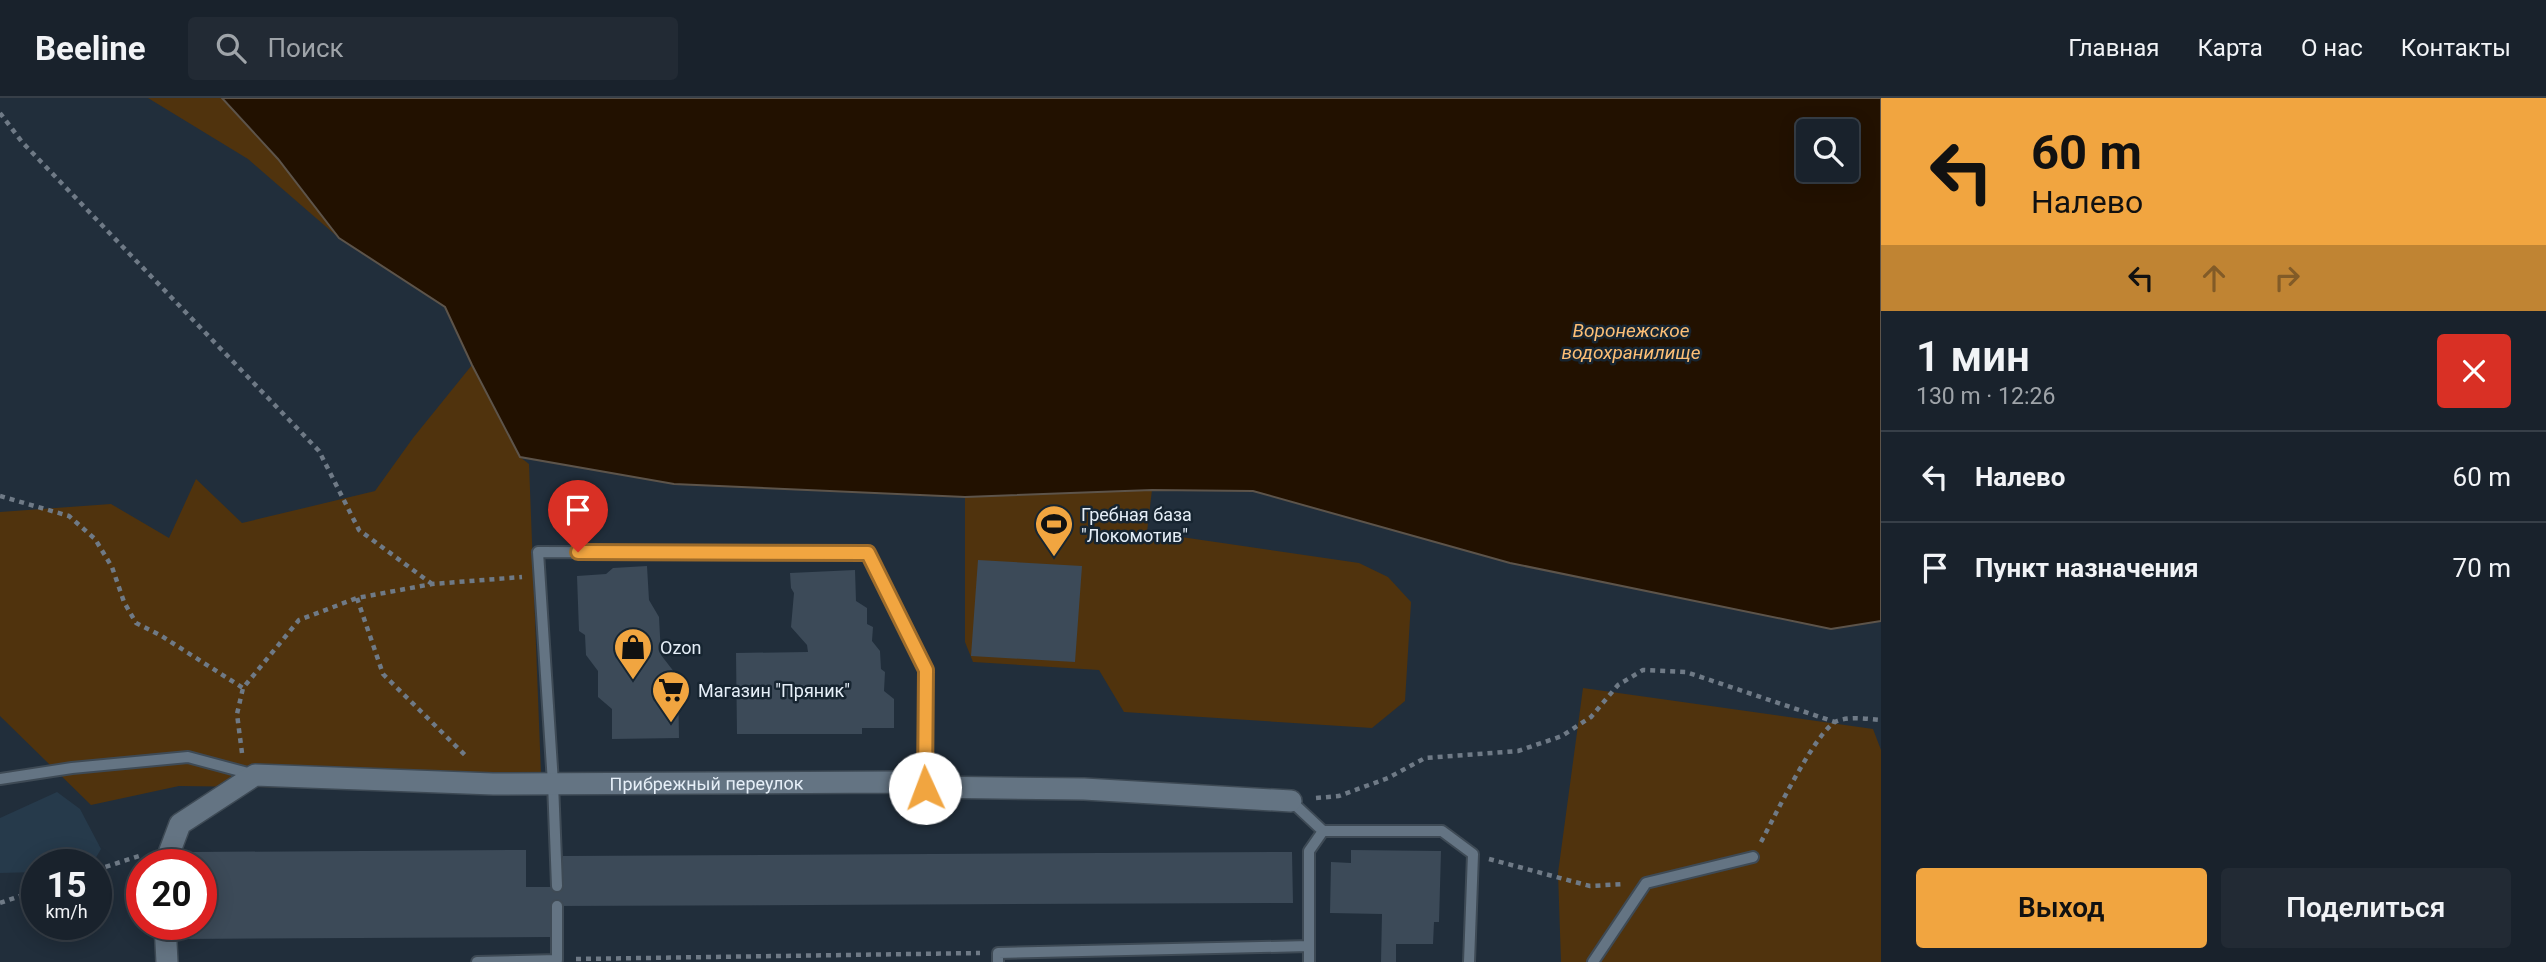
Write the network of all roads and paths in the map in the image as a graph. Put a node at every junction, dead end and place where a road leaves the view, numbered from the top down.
1 (0, 113) edge
2 (0, 496) edge
3 (539, 575) junction
4 (432, 584) junction
5 (357, 598) junction
6 (243, 688) junction
7 (1881, 720) edge
8 (1835, 722) junction
9 (255, 775) junction
10 (0, 779) edge
11 (553, 783) junction
12 (493, 784) junction
13 (925, 788) junction
14 (1291, 800) junction
15 (1323, 831) junction
16 (171, 849) edge
17 (1472, 854) junction
18 (1753, 857) joint
19 (1646, 883) junction
20 (557, 886) dead end
21 (21, 896) edge
22 (0, 903) edge
23 (557, 906) dead end
24 (166, 940) edge
25 (1309, 946) junction
26 (998, 958) edge
27 (557, 960) junction
28 (167, 962) edge
29 (477, 962) edge
30 (1308, 962) edge
31 (1469, 962) edge
32 (1593, 962) edge

1 - 4 path
2 - 6 path
3 - 4 path
3 - 11 lane
3 - 13 lane
4 - 5 path
5 - 6 path
5 - 12 path
6 - 9 path
7 - 8 path
8 - 14 path
8 - 18 path
9 - 10 lane
9 - 12 street, Прибрежный переулок
9 - 16 street
11 - 12 street, Прибрежный переулок
11 - 13 street, Прибрежный переулок
11 - 20 lane
13 - 14 street, Прибрежный переулок
14 - 15 lane
15 - 17 lane
15 - 25 lane
17 - 19 path
17 - 31 lane
18 - 19 lane
19 - 32 lane
21 - 22 path
23 - 27 lane
24 - 28 street
25 - 26 lane
25 - 30 lane
26 - 27 path
27 - 29 lane

